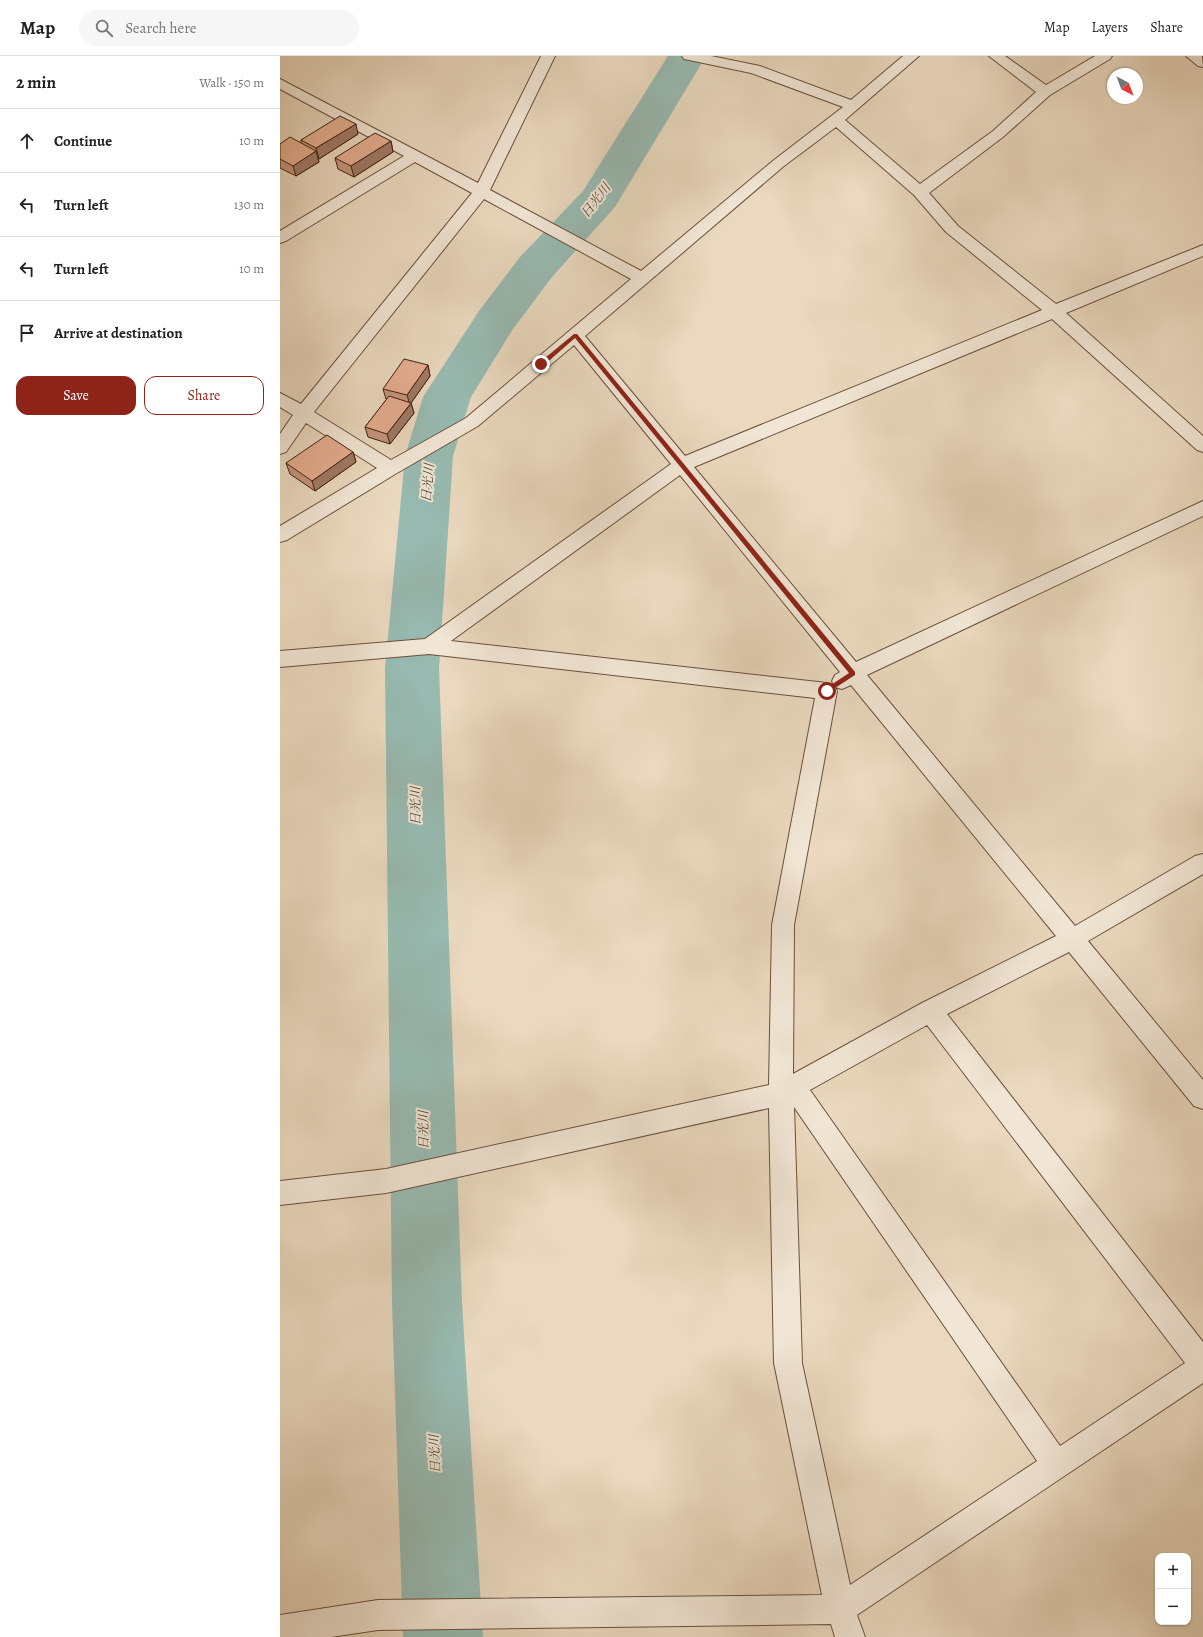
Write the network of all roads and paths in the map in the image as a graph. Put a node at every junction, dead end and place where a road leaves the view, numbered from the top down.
1 (548, 56) edge
2 (767, 56) edge
3 (912, 56) edge
4 (996, 56) edge
5 (1105, 56) edge
6 (1193, 56) edge
7 (695, 57) edge
8 (1203, 63) edge
9 (756, 69) junction
10 (280, 83) edge
11 (1045, 92) junction
12 (852, 105) junction
13 (836, 120) junction
14 (414, 156) junction
15 (482, 191) junction
16 (920, 192) junction
17 (280, 238) edge
18 (1203, 250) edge
19 (642, 278) junction
20 (1055, 312) junction
21 (575, 336) junction
22 (280, 399) edge
23 (303, 414) junction
24 (1203, 446) edge
25 (280, 448) edge
26 (682, 465) junction
27 (391, 468) junction
28 (1203, 508) edge
29 (280, 535) edge
30 (428, 646) junction
31 (280, 659) edge
32 (853, 673) junction
33 (827, 691) junction
34 (1203, 863) edge
35 (1072, 939) junction
36 (930, 1011) junction
37 (787, 1090) junction
38 (1203, 1098) edge
39 (280, 1193) edge
40 (1203, 1364) edge
41 (1203, 1367) edge
42 (1056, 1465) junction
43 (840, 1609) junction
44 (280, 1630) edge
45 (850, 1637) edge

1 - 15 street
2 - 9 street
3 - 12 street
4 - 11 street
5 - 11 street
6 - 8 street
7 - 9 street
9 - 12 street
10 - 14 street
11 - 16 street
12 - 13 street
13 - 16 street
13 - 19 street
14 - 15 street
14 - 17 street
15 - 19 street
15 - 23 street
16 - 20 street
18 - 20 street
19 - 21 street
20 - 24 street
20 - 26 street
21 - 26 street
21 - 27 street
22 - 23 street
23 - 25 street
23 - 27 street
26 - 30 street
26 - 32 street
27 - 29 street
28 - 32 street
30 - 31 street
30 - 33 street
32 - 33 street
32 - 35 street
33 - 37 street
34 - 35 street
35 - 36 street
35 - 38 street
36 - 37 street
36 - 40 street
37 - 39 street
37 - 42 street
37 - 43 street
41 - 42 street
42 - 43 street
43 - 44 street
43 - 45 street

